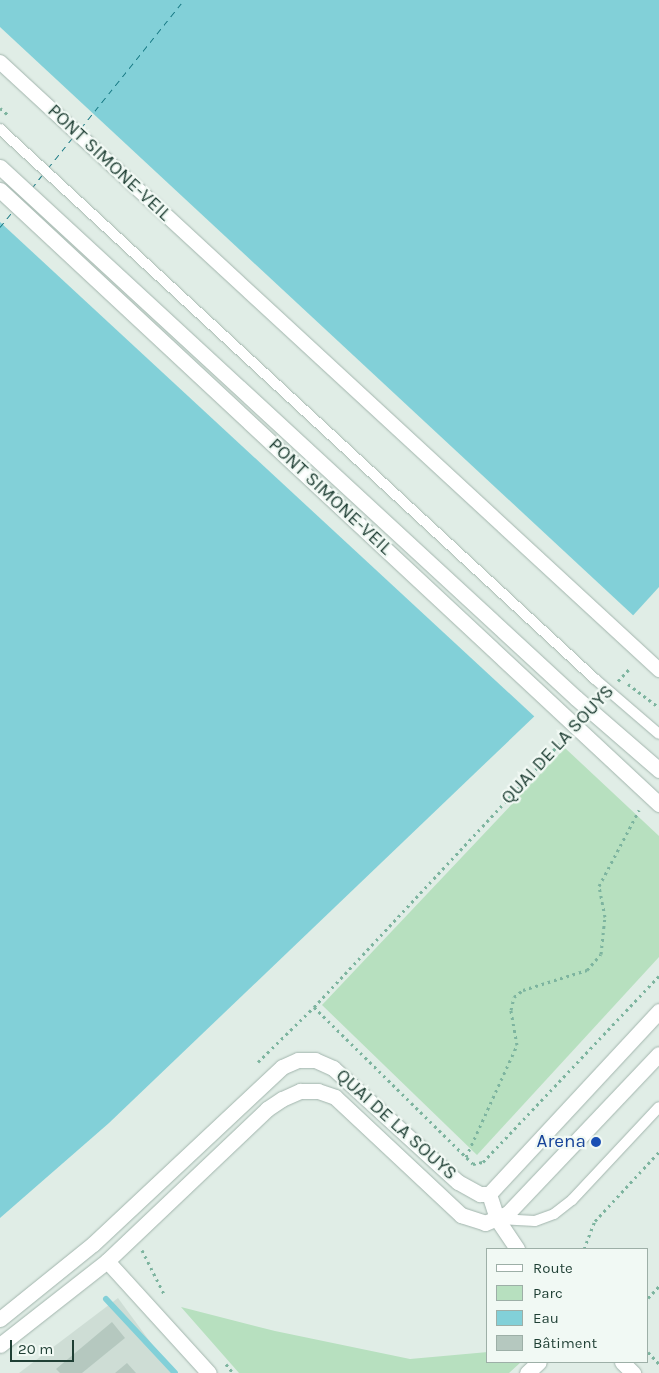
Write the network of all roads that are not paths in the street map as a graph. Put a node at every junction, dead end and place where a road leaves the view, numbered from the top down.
1 (0, 62) edge
2 (0, 128) edge
3 (0, 167) edge
4 (0, 190) edge
5 (659, 670) edge
6 (659, 734) edge
7 (659, 770) edge
8 (659, 804) edge
9 (659, 1011) edge
10 (659, 1054) edge
11 (659, 1107) edge
12 (489, 1194) junction
13 (497, 1219) junction
14 (516, 1248) edge
15 (107, 1261) junction
16 (0, 1318) edge
17 (0, 1345) edge
18 (538, 1363) edge
19 (623, 1363) edge
20 (209, 1373) edge
21 (527, 1373) edge
22 (633, 1373) edge

1 - 5 street, PONT SIMONE-VEIL, bridge
2 - 6 lane, bridge
3 - 7 main road, PONT SIMONE-VEIL, bridge
4 - 8 main road, PONT SIMONE-VEIL, bridge
9 - 12 main road
10 - 13 main road
11 - 13 lane
12 - 13 main road
12 - 16 main road, QUAI DE LA SOUYS
13 - 14 main road
13 - 15 main road, QUAI DE LA SOUYS
15 - 17 main road, QUAI DE LA SOUYS
15 - 20 main road
18 - 21 main road
19 - 22 main road

